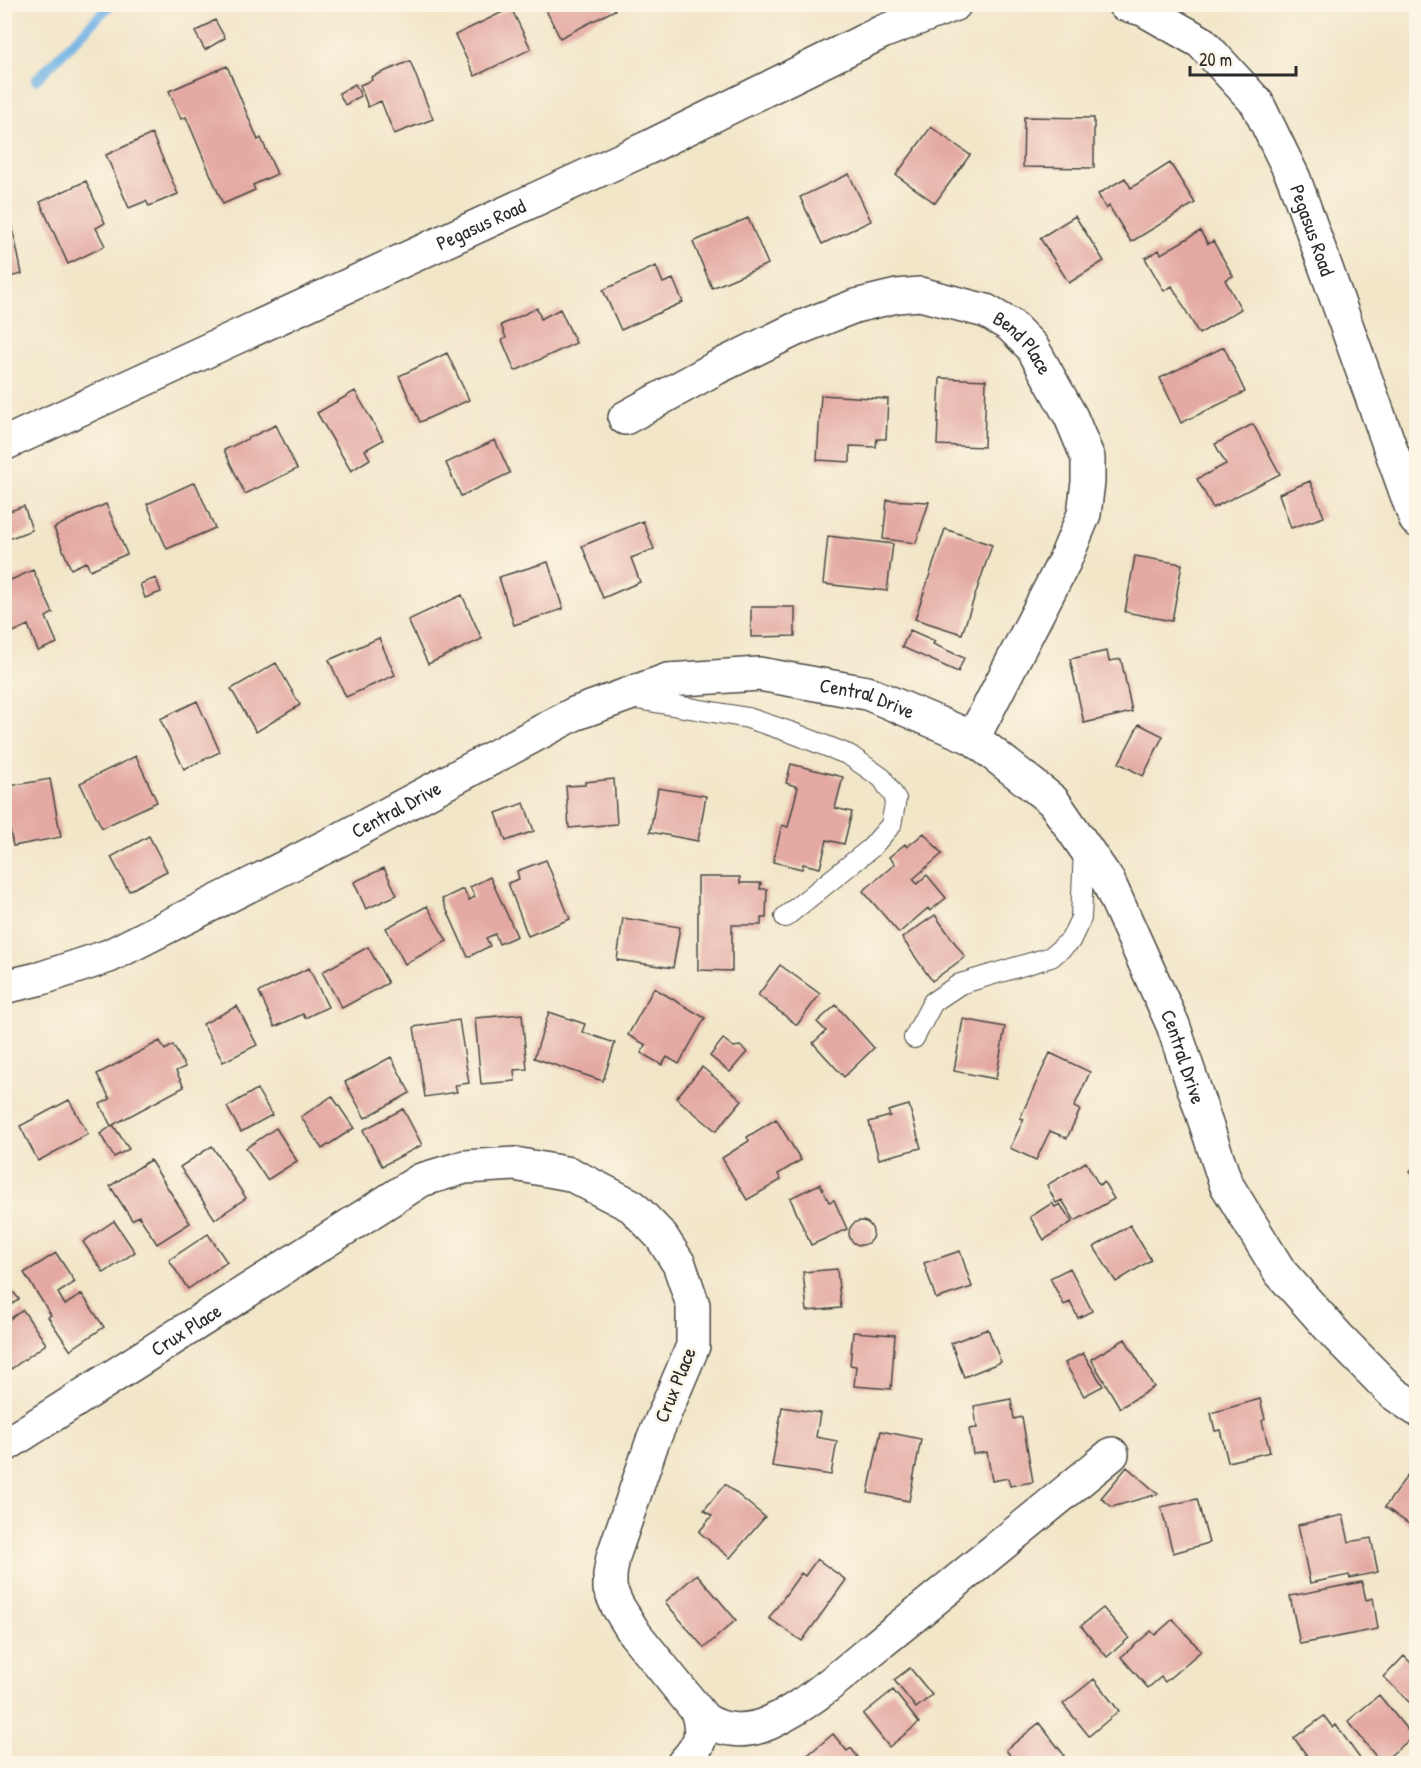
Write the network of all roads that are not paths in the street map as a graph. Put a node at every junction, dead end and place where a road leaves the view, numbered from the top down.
1 (956, 4) edge
2 (1124, 4) edge
3 (882, 18) edge
4 (625, 418) dead end
5 (4, 444) edge
6 (1416, 520) edge
7 (621, 697) junction
8 (973, 738) junction
9 (1084, 846) junction
10 (785, 917) dead end
11 (4, 987) edge
12 (914, 1038) dead end
13 (1416, 1409) edge
14 (4, 1446) edge
15 (1112, 1454) dead end
16 (697, 1711) junction
17 (683, 1764) edge

1 - 3 street, Pegasus Road
2 - 6 street, Pegasus Road
3 - 5 street, Pegasus Road
4 - 8 street, Bend Place
7 - 8 street, Central Drive
7 - 10 lane
7 - 11 street, Central Drive
8 - 9 street, Central Drive
9 - 12 lane
9 - 13 street, Central Drive
14 - 16 street, Crux Place
15 - 16 street, Crux Place
16 - 17 street

